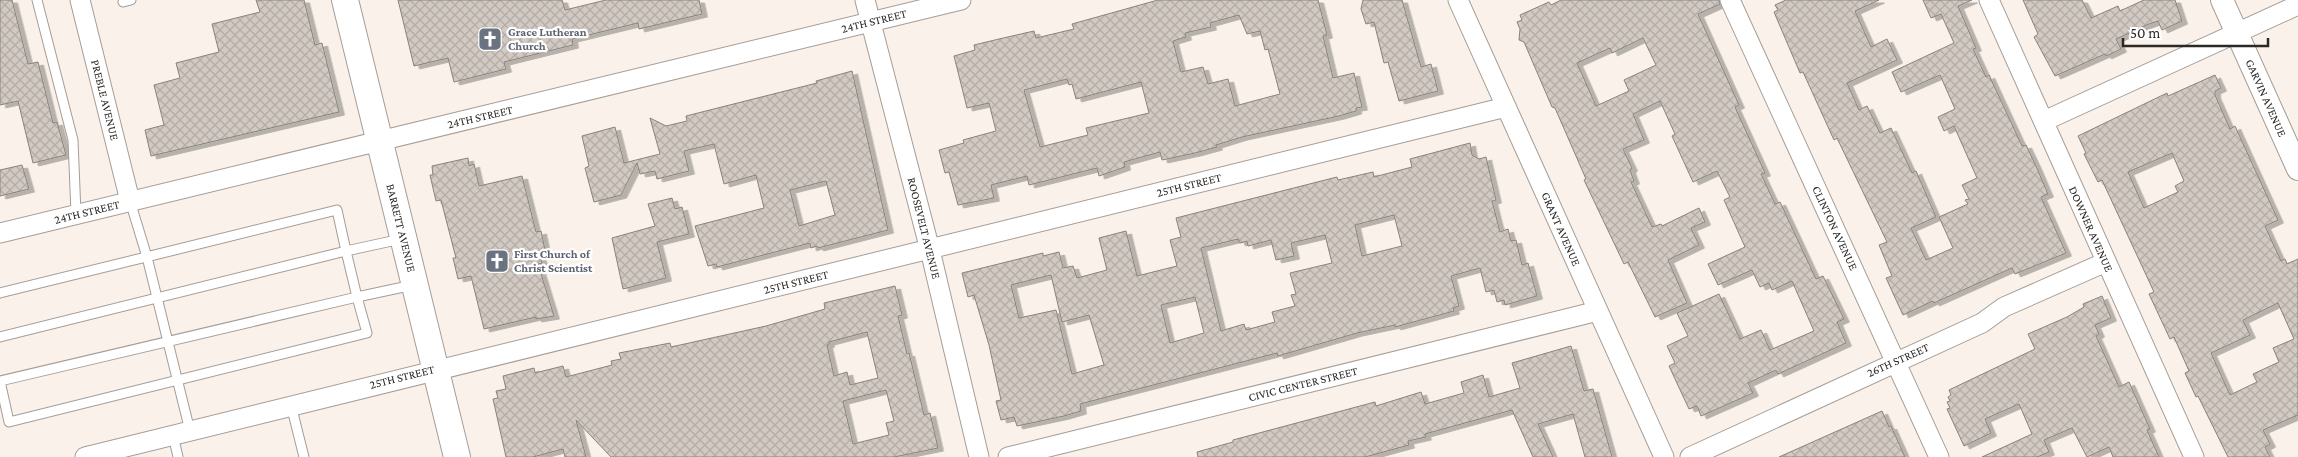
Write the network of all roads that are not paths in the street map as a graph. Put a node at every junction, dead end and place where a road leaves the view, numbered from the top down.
1 (37, 0) edge
2 (80, 0) edge
3 (345, 0) edge
4 (865, 0) edge
5 (961, 0) edge
6 (1458, 0) edge
7 (1730, 0) edge
8 (1989, 0) edge
9 (2222, 0) edge
10 (2298, 5) edge
11 (871, 22) junction
12 (2236, 32) junction
13 (1506, 106) junction
14 (2044, 121) junction
15 (379, 141) junction
16 (2298, 169) edge
17 (130, 201) junction
18 (76, 214) junction
19 (0, 233) edge
20 (403, 238) junction
21 (930, 250) junction
22 (346, 251) junction
23 (147, 257) junction
24 (2106, 262) junction
25 (415, 284) junction
26 (0, 293) edge
27 (357, 297) junction
28 (156, 298) junction
29 (1598, 311) junction
30 (0, 337) edge
31 (167, 342) junction
32 (1896, 361) junction
33 (435, 369) junction
34 (176, 380) junction
35 (291, 405) junction
36 (181, 433) junction
37 (85, 457) edge
38 (178, 457) edge
39 (304, 457) edge
40 (457, 457) edge
41 (979, 457) edge
42 (1008, 457) edge
43 (1664, 457) edge
44 (1690, 457) edge
45 (1939, 457) edge
46 (2194, 457) edge

1 - 18 lane
2 - 17 street, PREBLE AVENUE
3 - 15 main road, BARRETT AVENUE
4 - 11 street, ROOSEVELT AVENUE
5 - 11 street, 24TH STREET
6 - 13 street, GRANT AVENUE
7 - 32 street, CLINTON AVENUE
8 - 14 street, DOWNER AVENUE
9 - 12 street, GARVIN AVENUE
10 - 12 street
11 - 15 street, 24TH STREET
11 - 21 street, ROOSEVELT AVENUE
12 - 14 street
12 - 16 street, GARVIN AVENUE
13 - 21 street, 25TH STREET
13 - 29 street, GRANT AVENUE
14 - 24 street, DOWNER AVENUE
15 - 17 street, 24TH STREET
15 - 20 main road, BARRETT AVENUE
17 - 18 street, 24TH STREET
17 - 23 lane
18 - 19 street, 24TH STREET
20 - 22 lane
20 - 25 main road, BARRETT AVENUE
21 - 33 street, 25TH STREET
21 - 41 street, ROOSEVELT AVENUE
22 - 23 lane
22 - 27 lane
22 - 28 lane
23 - 26 lane
23 - 28 lane
24 - 32 street, 26TH STREET
24 - 46 street, DOWNER AVENUE
25 - 27 lane
25 - 33 main road, BARRETT AVENUE
27 - 31 lane
27 - 34 lane
28 - 30 lane
28 - 31 lane
29 - 42 street, CIVIC CENTER STREET
29 - 43 street, GRANT AVENUE
31 - 34 lane
31 - 34 lane
32 - 44 street, 26TH STREET
32 - 45 street, CLINTON AVENUE
33 - 35 street, 25TH STREET
33 - 40 main road, BARRETT AVENUE
34 - 36 lane
35 - 36 street, 25TH STREET
35 - 39 lane
36 - 37 street, 25TH STREET
36 - 38 lane

